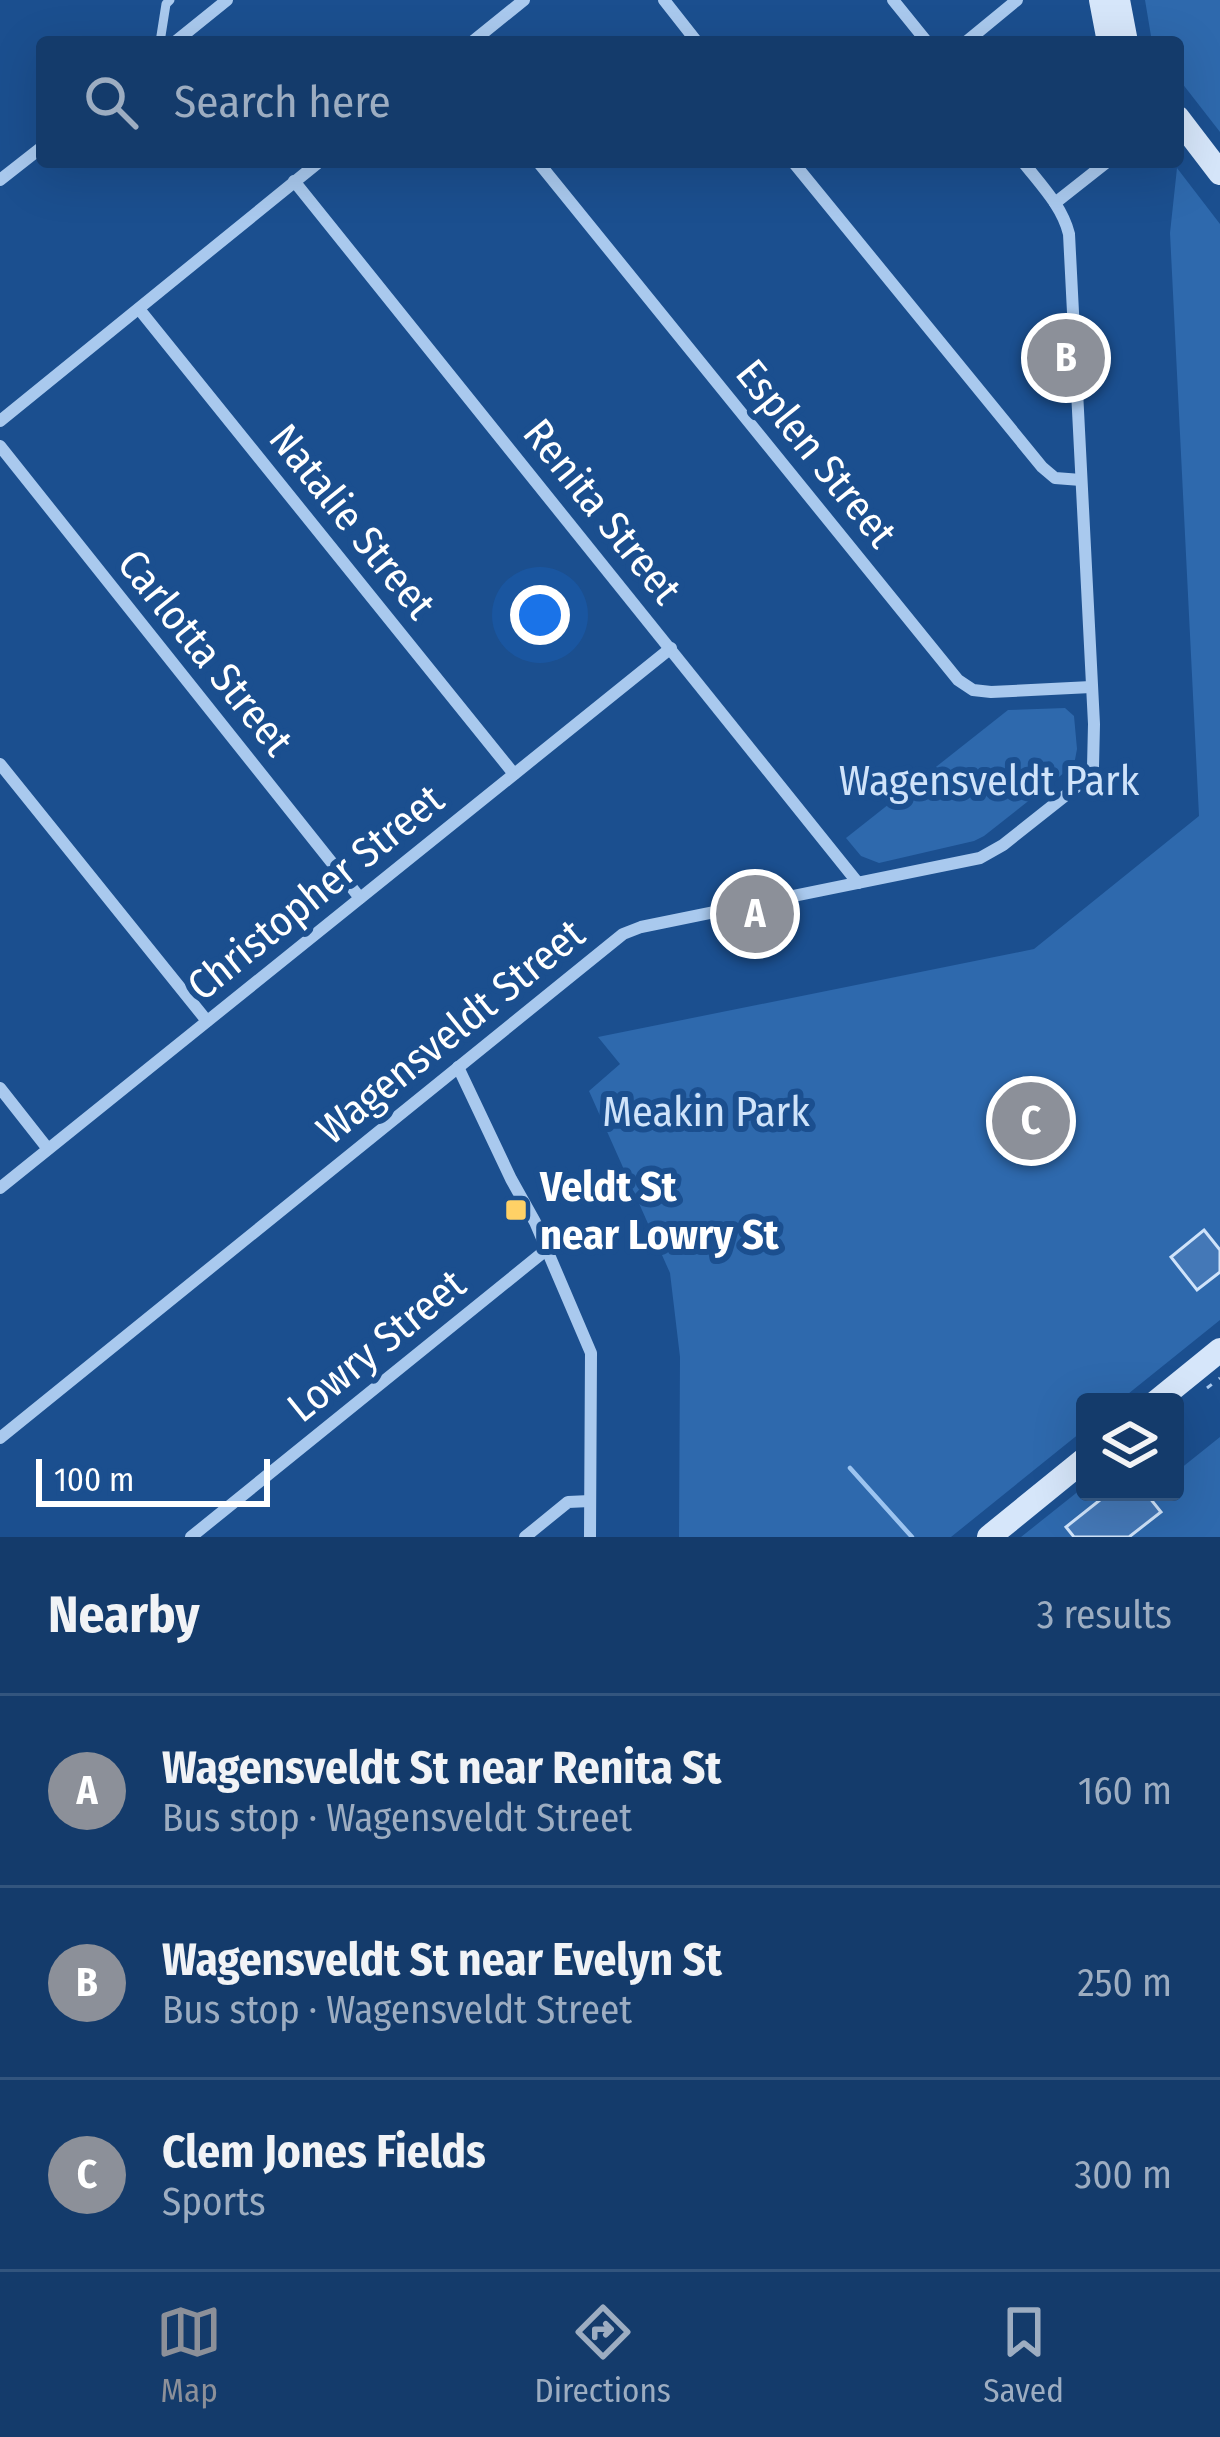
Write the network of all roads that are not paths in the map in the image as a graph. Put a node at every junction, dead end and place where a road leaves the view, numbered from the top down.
1 (170, 0) edge
2 (227, 0) edge
3 (524, 0) edge
4 (664, 0) edge
5 (893, 0) edge
6 (1017, 0) edge
7 (1101, 0) edge
8 (1118, 0) edge
9 (161, 36) edge
10 (182, 36) edge
11 (479, 36) edge
12 (692, 36) edge
13 (922, 36) edge
14 (973, 36) edge
15 (1107, 36) edge
16 (1125, 36) edge
17 (1184, 126) edge
18 (1184, 150) edge
19 (36, 152) edge
20 (311, 168) edge
21 (543, 168) edge
22 (798, 168) edge
23 (1028, 168) edge
24 (1098, 168) edge
25 (1220, 173) edge
26 (0, 180) edge
27 (294, 181) junction
28 (1220, 194) edge
29 (1055, 202) junction
30 (140, 309) junction
31 (0, 422) edge
32 (0, 446) edge
33 (1081, 480) junction
34 (671, 648) junction
35 (1091, 687) junction
36 (0, 764) edge
37 (514, 774) junction
38 (858, 883) junction
39 (360, 898) junction
40 (207, 1021) junction
41 (458, 1066) junction
42 (0, 1088) edge
43 (48, 1149) junction
44 (0, 1188) edge
45 (546, 1250) junction
46 (1220, 1350) edge
47 (1167, 1393) edge
48 (0, 1438) edge
49 (1076, 1466) edge
50 (590, 1501) junction
51 (191, 1537) edge
52 (525, 1537) edge
53 (590, 1537) edge
54 (988, 1537) edge

1 - 9 lane
2 - 10 street
3 - 11 street
4 - 12 street
5 - 13 street
6 - 14 street
7 - 15 street
8 - 16 street
17 - 25 street
18 - 28 street
19 - 26 street
20 - 27 street
21 - 35 street, Esplen Street
22 - 33 street
23 - 29 street, Wagensveldt Street
24 - 29 street
27 - 30 street
27 - 34 street, Renita Street
29 - 33 street, Wagensveldt Street
30 - 31 street
30 - 37 street, Natalie Street
32 - 39 street, Carlotta Street
33 - 35 street, Wagensveldt Street
34 - 37 street, Christopher Street
34 - 38 street, Renita Street
35 - 38 street, Wagensveldt Street
36 - 40 street
37 - 39 street, Christopher Street
38 - 41 street, Wagensveldt Street
39 - 40 street, Christopher Street
40 - 43 street, Christopher Street
41 - 45 street
41 - 48 street, Wagensveldt Street
42 - 43 street
43 - 44 street, Christopher Street
45 - 50 street
45 - 51 street, Lowry Street
46 - 47 street
49 - 54 street
50 - 52 street
50 - 53 street

